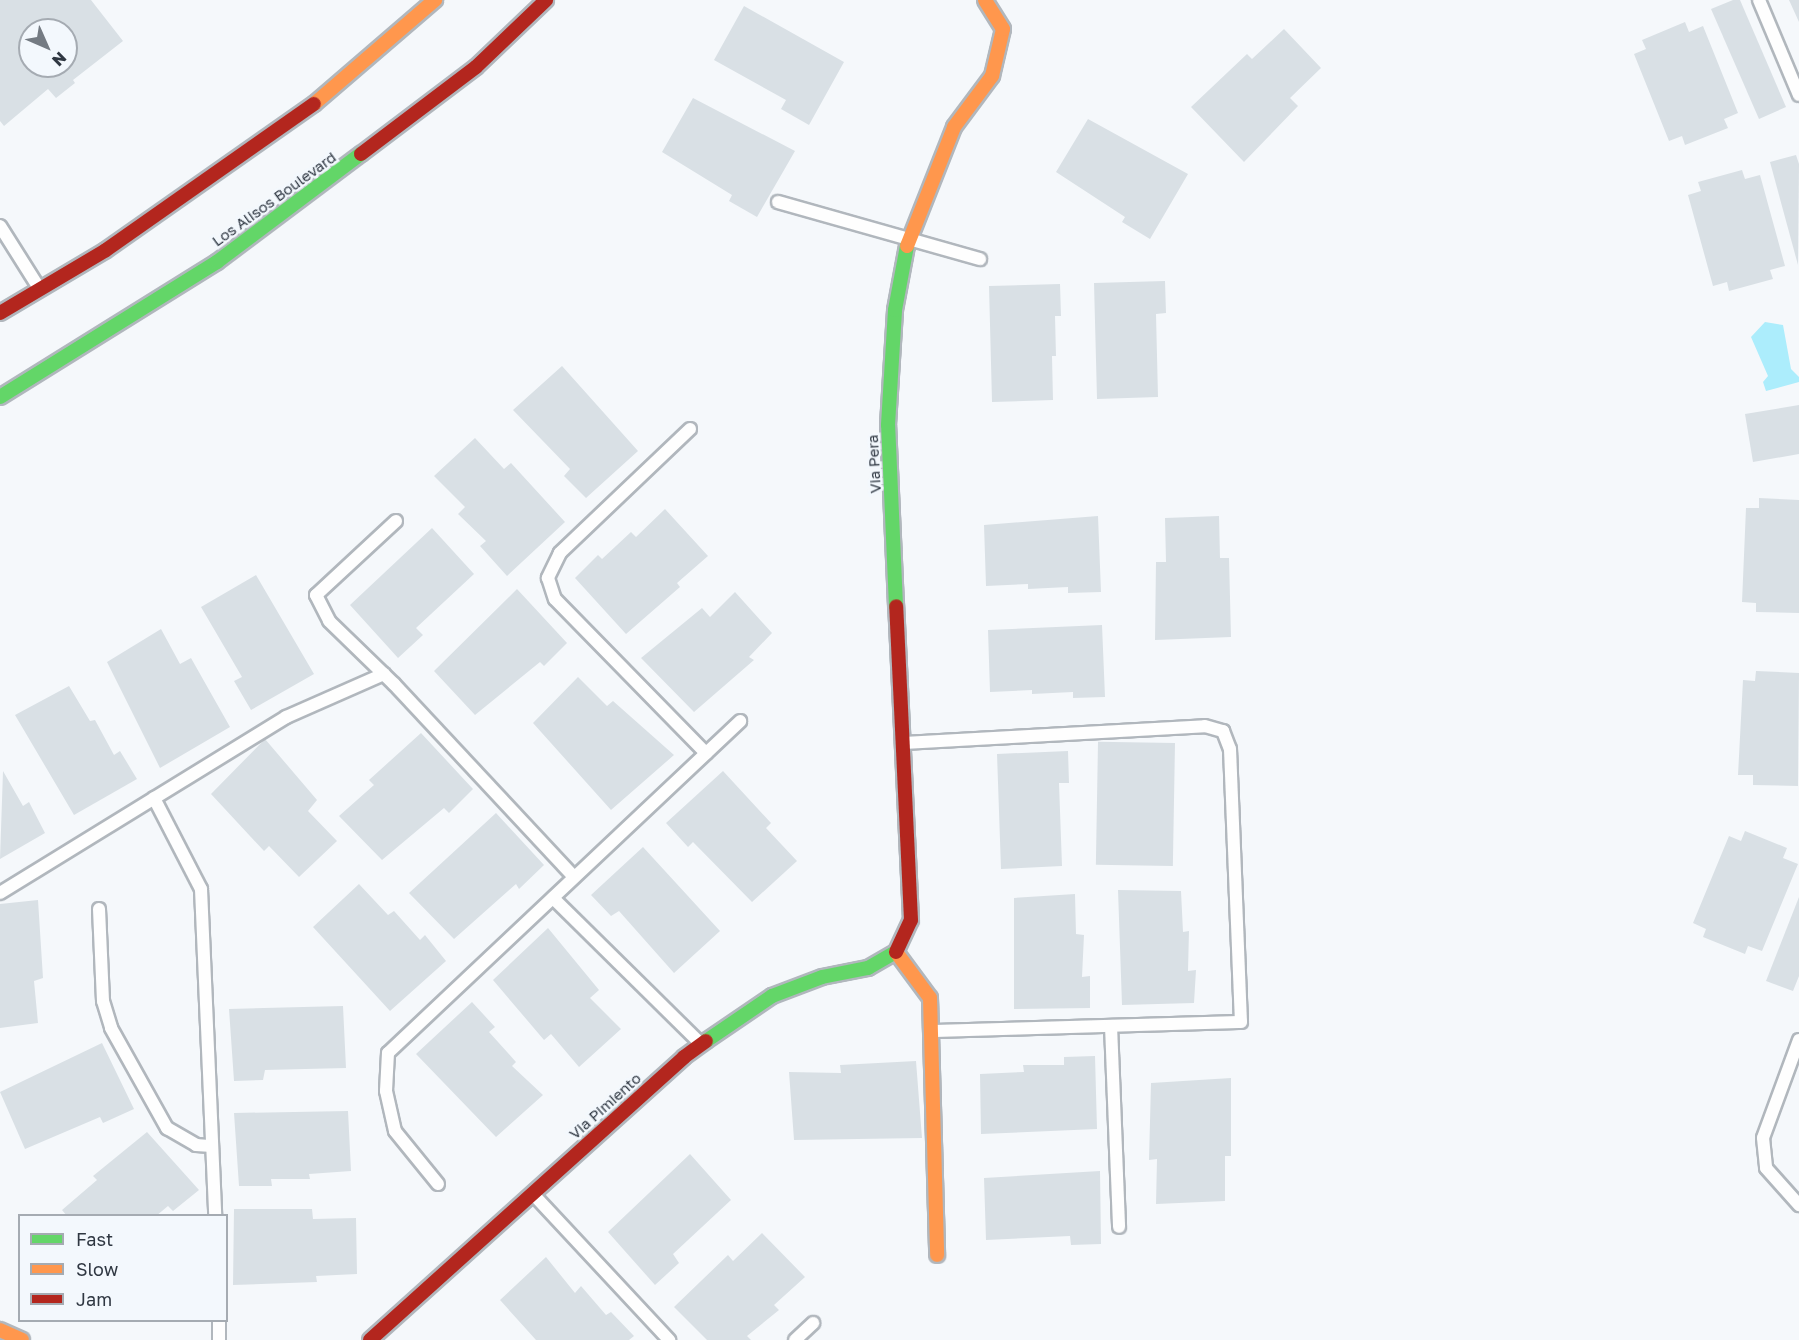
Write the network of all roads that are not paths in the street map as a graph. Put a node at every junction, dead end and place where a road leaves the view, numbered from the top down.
1 (435, 0) edge
2 (546, 0) edge
3 (986, 0) edge
4 (1759, 0) edge
5 (1799, 94) edge
6 (778, 202) dead end
7 (0, 226) edge
8 (908, 239) junction
9 (980, 259) dead end
10 (40, 289) junction
11 (0, 313) edge
12 (0, 397) edge
13 (690, 429) dead end
14 (396, 521) dead end
15 (384, 675) junction
16 (740, 721) dead end
17 (903, 743) junction
18 (706, 753) junction
19 (154, 798) junction
20 (574, 877) junction
21 (0, 892) edge
22 (552, 898) junction
23 (99, 909) dead end
24 (896, 952) junction
25 (1111, 1026) junction
26 (931, 1031) junction
27 (1799, 1040) edge
28 (702, 1044) junction
29 (212, 1146) junction
30 (438, 1184) dead end
31 (532, 1194) junction
32 (1799, 1205) edge
33 (215, 1214) edge
34 (1119, 1227) dead end
35 (937, 1256) dead end
36 (219, 1322) edge
37 (813, 1323) dead end
38 (0, 1330) edge
39 (374, 1339) edge
40 (22, 1340) edge
41 (219, 1340) edge
42 (668, 1340) edge
43 (795, 1340) edge

1 - 10 street
2 - 12 street, Los Alisos Boulevard
3 - 8 street, Via Pera
4 - 5 lane
6 - 8 lane
7 - 10 lane
8 - 9 lane
8 - 17 street, Via Pera
10 - 11 street
13 - 18 lane
14 - 15 lane
15 - 19 lane
15 - 20 lane
16 - 18 lane
17 - 24 street, Via Pera
17 - 25 lane
18 - 20 lane
19 - 21 lane
19 - 29 lane
20 - 22 lane
22 - 28 lane
22 - 30 lane
23 - 29 lane
24 - 26 street
24 - 28 street, Via Pimiento
25 - 26 lane
25 - 34 lane
26 - 35 street
27 - 32 lane
28 - 31 street, Via Pimiento
29 - 33 lane
31 - 39 street, Via Pimiento
31 - 42 lane
36 - 41 lane
37 - 43 lane
38 - 40 street

